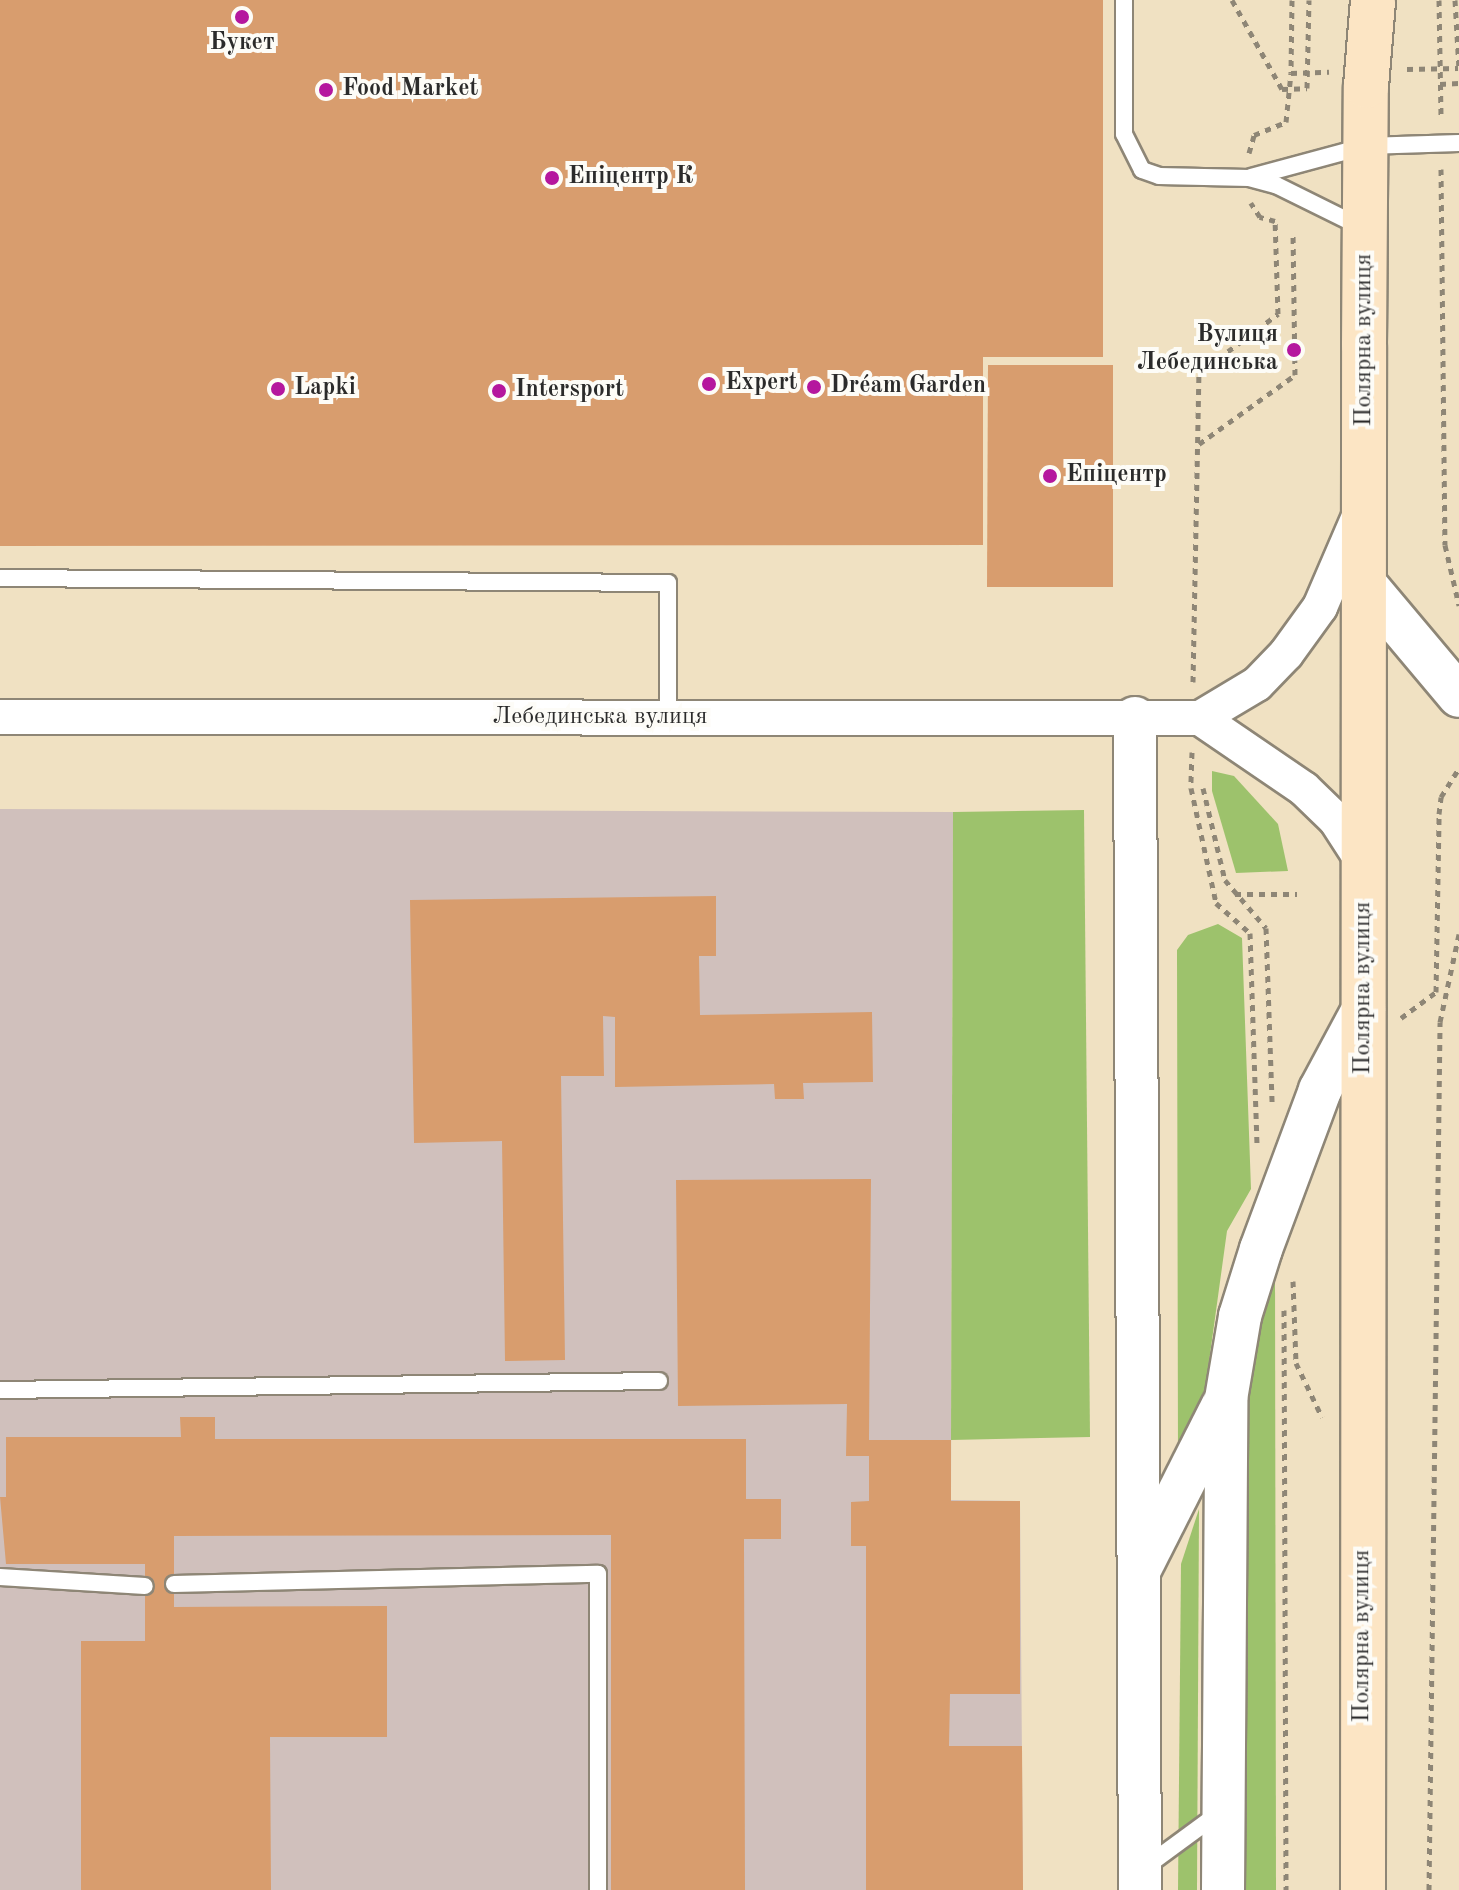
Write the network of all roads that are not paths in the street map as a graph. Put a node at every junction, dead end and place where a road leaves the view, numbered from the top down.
1 (1124, 0) edge
2 (1362, 0) edge
3 (1373, 0) edge
4 (1366, 86) junction
5 (1459, 143) edge
6 (1366, 146) junction
7 (1249, 178) junction
8 (1366, 230) junction
9 (1365, 502) junction
10 (0, 578) edge
11 (1365, 584) junction
12 (1459, 696) edge
13 (0, 717) edge
14 (668, 718) junction
15 (1135, 718) junction
16 (1197, 718) junction
17 (1365, 865) junction
18 (1364, 1026) junction
19 (659, 1381) dead end
20 (0, 1390) edge
21 (1226, 1399) junction
22 (1137, 1575) junction
23 (0, 1577) edge
24 (174, 1584) dead end
25 (145, 1586) dead end
26 (1223, 1810) junction
27 (1140, 1880) edge
28 (598, 1890) edge
29 (1223, 1890) edge
30 (1363, 1890) edge

1 - 7 lane
2 - 4 main road, Полярна вулиця
3 - 4 main road, Полярна вулиця
4 - 6 main road, Полярна вулиця
5 - 6 lane
6 - 7 lane
6 - 8 main road, Полярна вулиця
7 - 8 lane
8 - 9 main road, Полярна вулиця
9 - 11 main road, Полярна вулиця
9 - 16 street
10 - 14 lane
11 - 12 street
11 - 17 main road, Полярна вулиця
13 - 14 street, Лебединська вулиця
14 - 15 street, Лебединська вулиця
15 - 16 street, Лебединська вулиця
15 - 22 street
16 - 17 street
17 - 18 main road, Полярна вулиця
18 - 21 street
18 - 30 main road, Полярна вулиця
19 - 20 lane
21 - 22 street
21 - 26 street
22 - 27 street
23 - 25 lane
24 - 28 lane
26 - 27 lane
26 - 29 street

